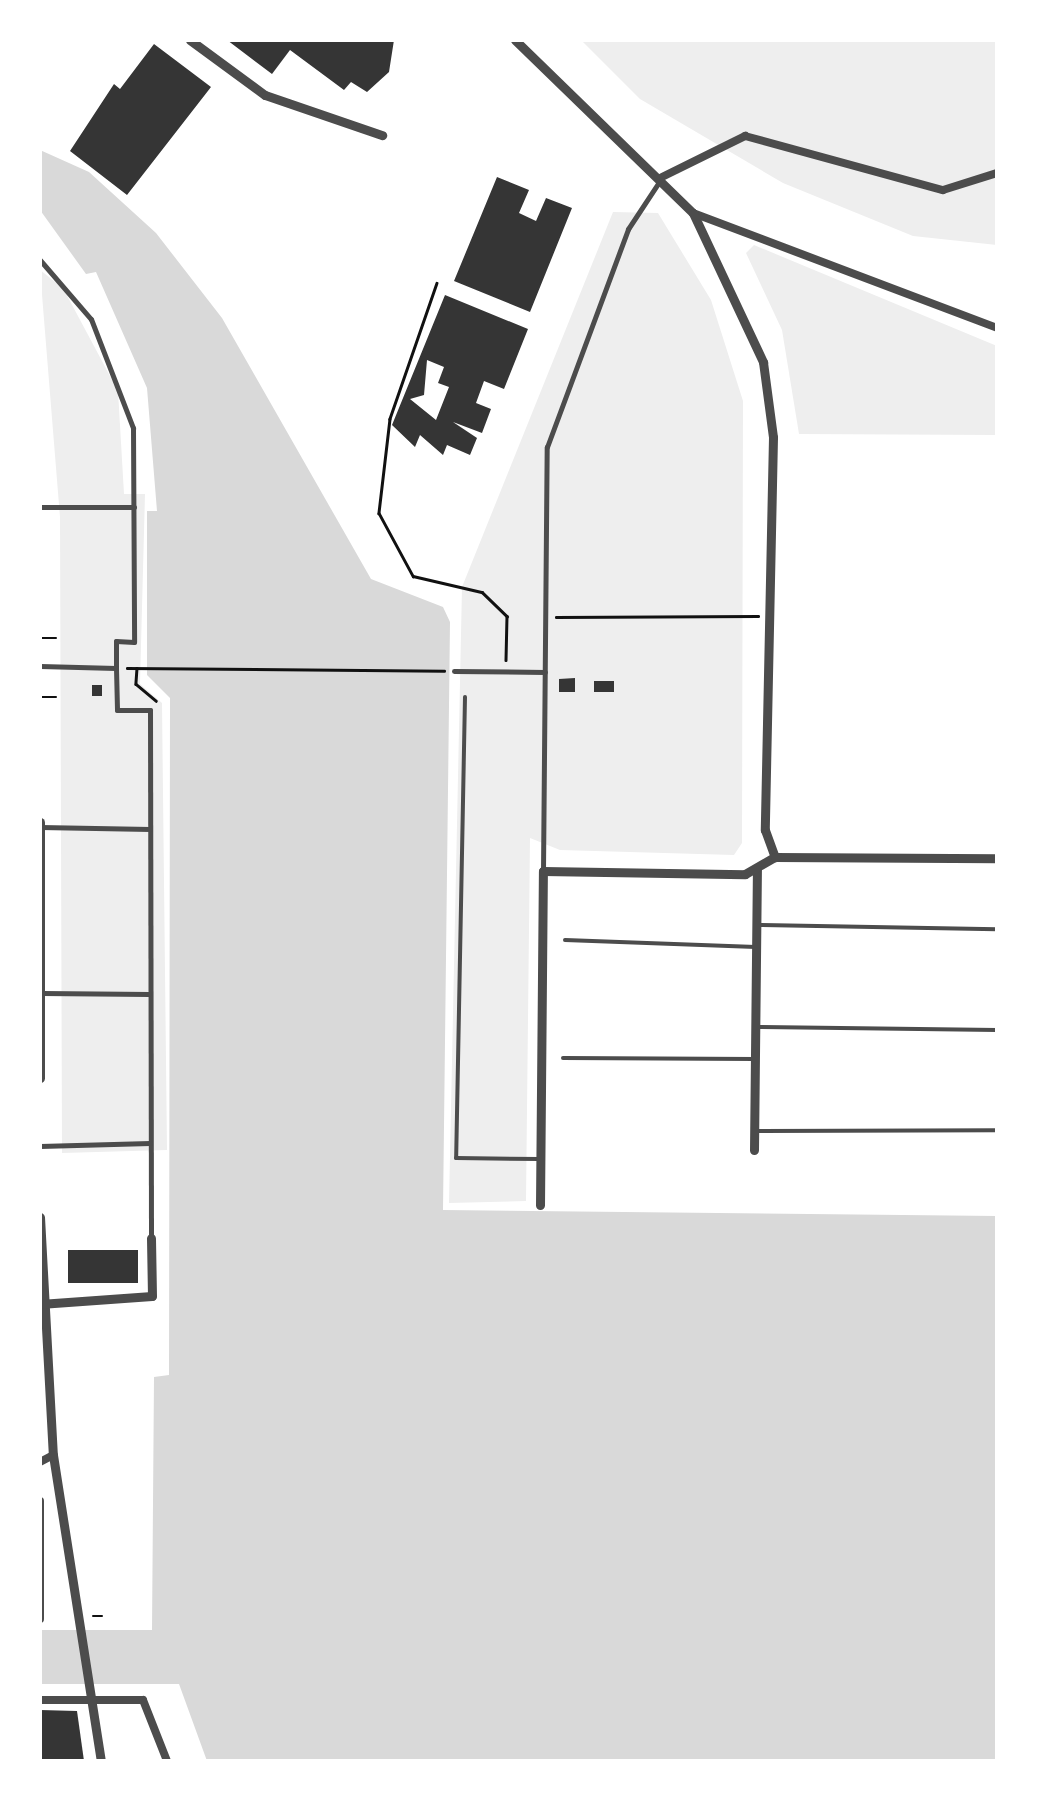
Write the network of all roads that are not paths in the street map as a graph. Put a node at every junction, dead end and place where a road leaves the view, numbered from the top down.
1 (190, 40) edge
2 (515, 40) edge
3 (382, 134) dead end
4 (997, 173) edge
5 (662, 178) junction
6 (693, 212) junction
7 (40, 260) edge
8 (997, 328) edge
9 (40, 507) edge
10 (134, 507) junction
11 (40, 666) edge
12 (119, 668) junction
13 (454, 671) road end
14 (545, 672) junction
15 (465, 698) dead end
16 (40, 824) edge
17 (150, 829) junction
18 (774, 857) junction
19 (997, 858) edge
20 (757, 868) junction
21 (542, 870) junction
22 (756, 925) junction
23 (997, 930) edge
24 (564, 940) dead end
25 (756, 947) junction
26 (41, 993) edge
27 (150, 994) junction
28 (756, 1027) junction
29 (997, 1030) edge
30 (563, 1058) dead end
31 (755, 1059) junction
32 (40, 1078) edge
33 (997, 1130) edge
34 (754, 1131) junction
35 (150, 1143) junction
36 (40, 1146) edge
37 (754, 1150) dead end
38 (540, 1159) junction
39 (540, 1204) dead end
40 (40, 1217) edge
41 (151, 1238) joint
42 (41, 1304) edge
43 (53, 1455) junction
44 (40, 1462) edge
45 (40, 1500) edge
46 (43, 1619) edge
47 (40, 1700) edge
48 (101, 1761) edge
49 (167, 1761) edge

1 - 3 street
2 - 5 street
4 - 5 street
5 - 6 street
5 - 14 street
6 - 8 street
6 - 18 street
7 - 10 street
9 - 10 street
10 - 12 street
11 - 12 street
12 - 17 street
13 - 14 street
14 - 21 street
15 - 38 lane
16 - 17 street
16 - 26 street
17 - 27 street
18 - 19 street
18 - 20 street
20 - 21 street
20 - 22 street
21 - 38 street
22 - 23 lane
22 - 25 street
24 - 25 lane
25 - 28 street
26 - 27 street
26 - 32 street
27 - 35 street
28 - 29 lane
28 - 31 street
30 - 31 lane
31 - 34 street
33 - 34 lane
34 - 37 street
35 - 36 street
35 - 41 street
38 - 39 street
40 - 42 street
41 - 42 street
42 - 43 street
43 - 44 street
43 - 48 street
45 - 46 street
47 - 49 street

